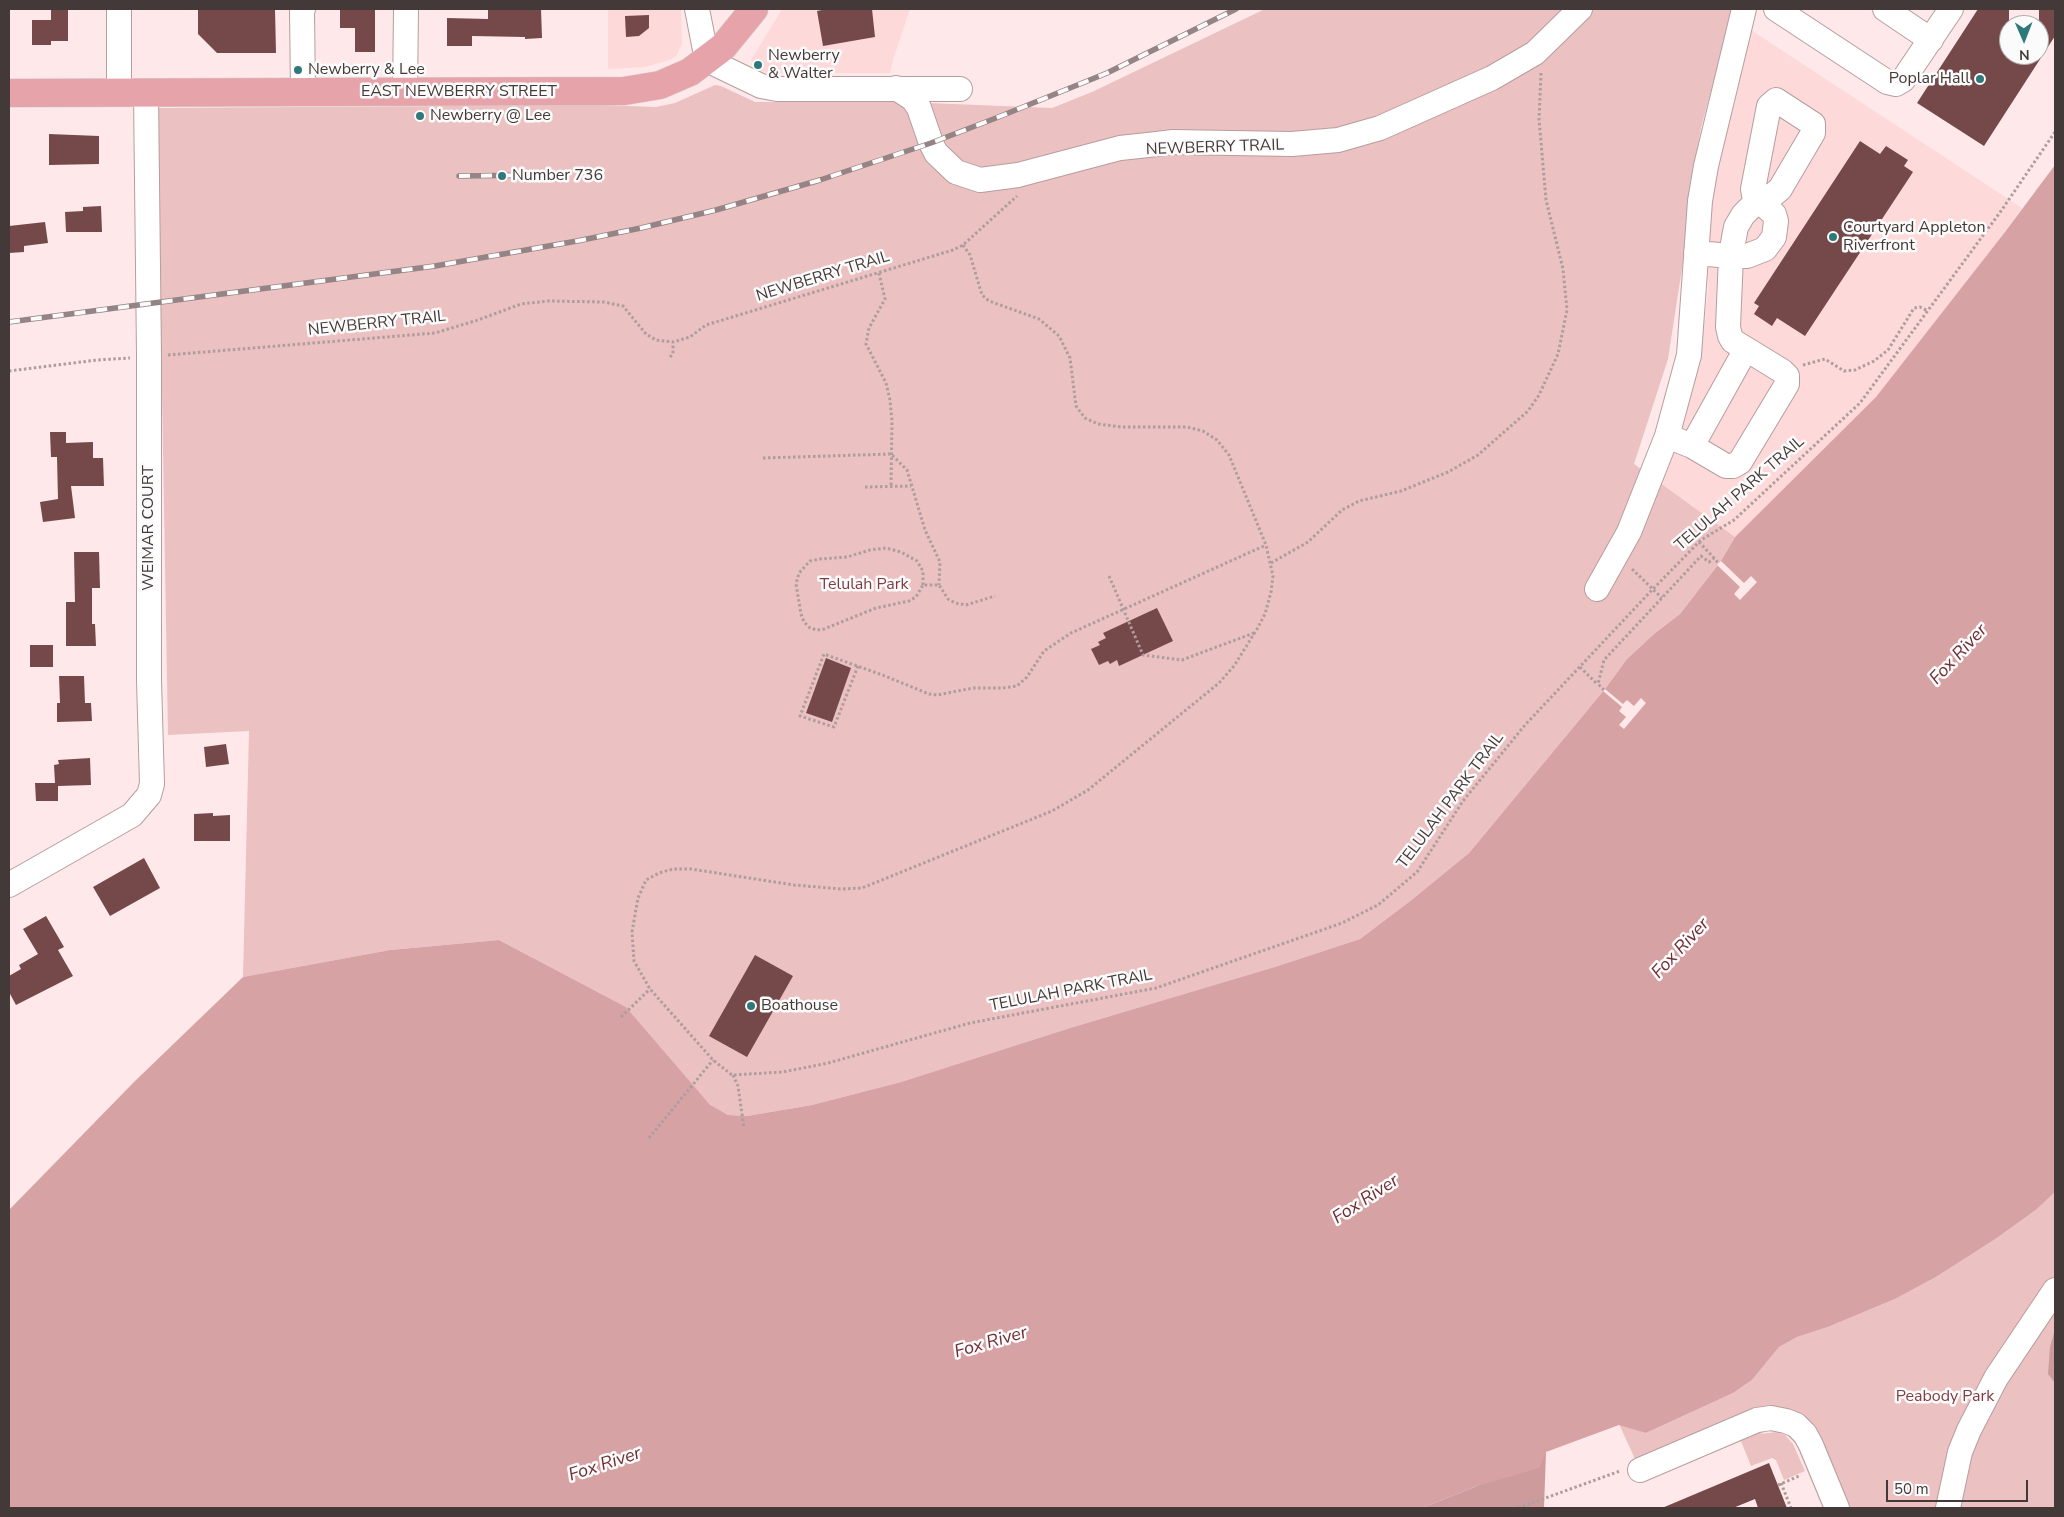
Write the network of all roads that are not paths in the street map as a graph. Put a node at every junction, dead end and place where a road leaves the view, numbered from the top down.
1 (118, 9) edge
2 (303, 9) edge
3 (406, 9) edge
4 (698, 9) edge
5 (754, 9) edge
6 (1580, 9) edge
7 (1744, 9) edge
8 (1776, 9) edge
9 (1885, 9) edge
10 (1951, 9) edge
11 (1931, 40) junction
12 (707, 60) junction
13 (896, 88) junction
14 (960, 89) dead end
15 (9, 93) edge
16 (119, 93) junction
17 (146, 93) junction
18 (303, 93) junction
19 (406, 93) junction
20 (1696, 252) junction
21 (1730, 256) junction
22 (1746, 349) junction
23 (1667, 436) junction
24 (1692, 446) junction
25 (1597, 589) dead end
26 (9, 885) edge
27 (2055, 1290) edge
28 (1640, 1470) road end
29 (1837, 1508) edge
30 (1949, 1508) edge

1 - 16 street
2 - 18 street
3 - 19 street
4 - 12 street
5 - 12 main road, EAST NEWBERRY STREET
6 - 13 street
7 - 20 street
8 - 11 street
9 - 11 street
10 - 11 street
12 - 13 street
12 - 19 main road, EAST NEWBERRY STREET
13 - 14 street
15 - 16 main road, EAST NEWBERRY STREET
16 - 17 main road, EAST NEWBERRY STREET
17 - 18 main road, EAST NEWBERRY STREET
17 - 26 street, WEIMAR COURT
18 - 19 main road, EAST NEWBERRY STREET
20 - 21 street
20 - 23 street
21 - 21 street
21 - 22 street
22 - 24 street
22 - 24 street
23 - 24 street
23 - 25 street
27 - 30 street
28 - 29 street

